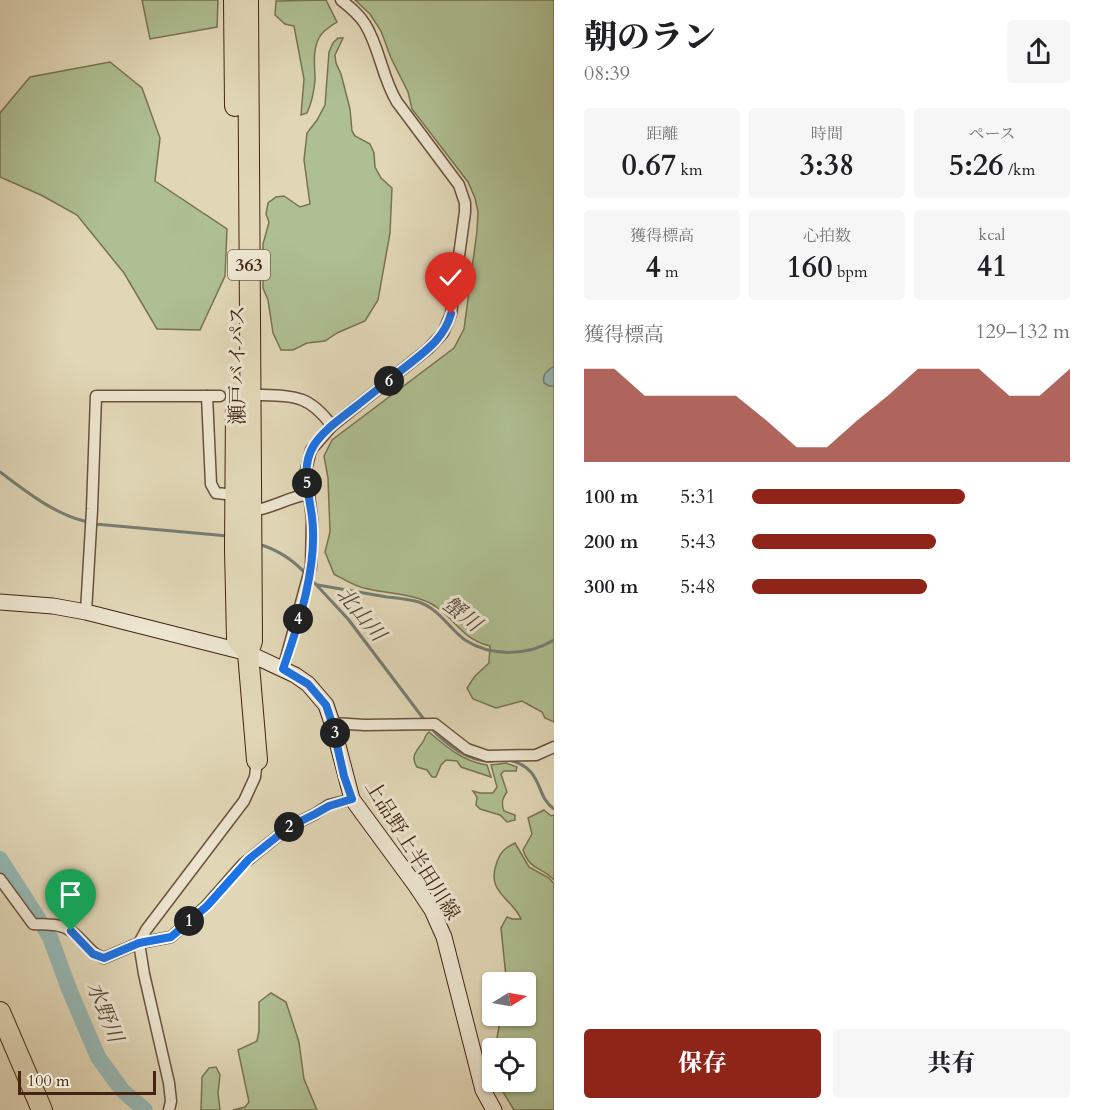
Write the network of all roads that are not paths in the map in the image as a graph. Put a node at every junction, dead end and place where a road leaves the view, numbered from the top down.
1 (234, 0) edge
2 (248, 0) edge
3 (341, 0) edge
4 (261, 395) tunnel mouth
5 (207, 396) junction
6 (220, 396) tunnel mouth
7 (332, 426) junction
8 (309, 494) junction
9 (236, 495) junction
10 (246, 522) junction
11 (0, 602) edge
12 (86, 612) junction
13 (248, 654) junction
14 (283, 669) junction
15 (332, 723) junction
16 (554, 747) edge
17 (257, 760) joint
18 (352, 799) junction
19 (0, 879) edge
20 (139, 943) junction
21 (3, 1025) edge
22 (42, 1110) edge
23 (169, 1110) edge
24 (494, 1110) edge

1 - 9 highway, 瀬戸バイパス / 363
2 - 10 highway, 瀬戸バイパス / 363
3 - 7 street
4 - 7 street
5 - 6 street
5 - 9 street
5 - 12 street
7 - 8 street
8 - 10 street
8 - 14 street
9 - 10 highway, 瀬戸バイパス / 363
10 - 13 highway, 瀬戸バイパス / 363
11 - 12 street, 上品野上半田川線
12 - 13 street, 上品野上半田川線
13 - 14 street, 上品野上半田川線
13 - 17 highway, 瀬戸バイパス / 363
14 - 15 street, 上品野上半田川線
15 - 16 street
15 - 18 street, 上品野上半田川線
17 - 20 street
18 - 20 street
18 - 24 street, 上品野上半田川線
19 - 20 street
20 - 23 street
21 - 22 highway

